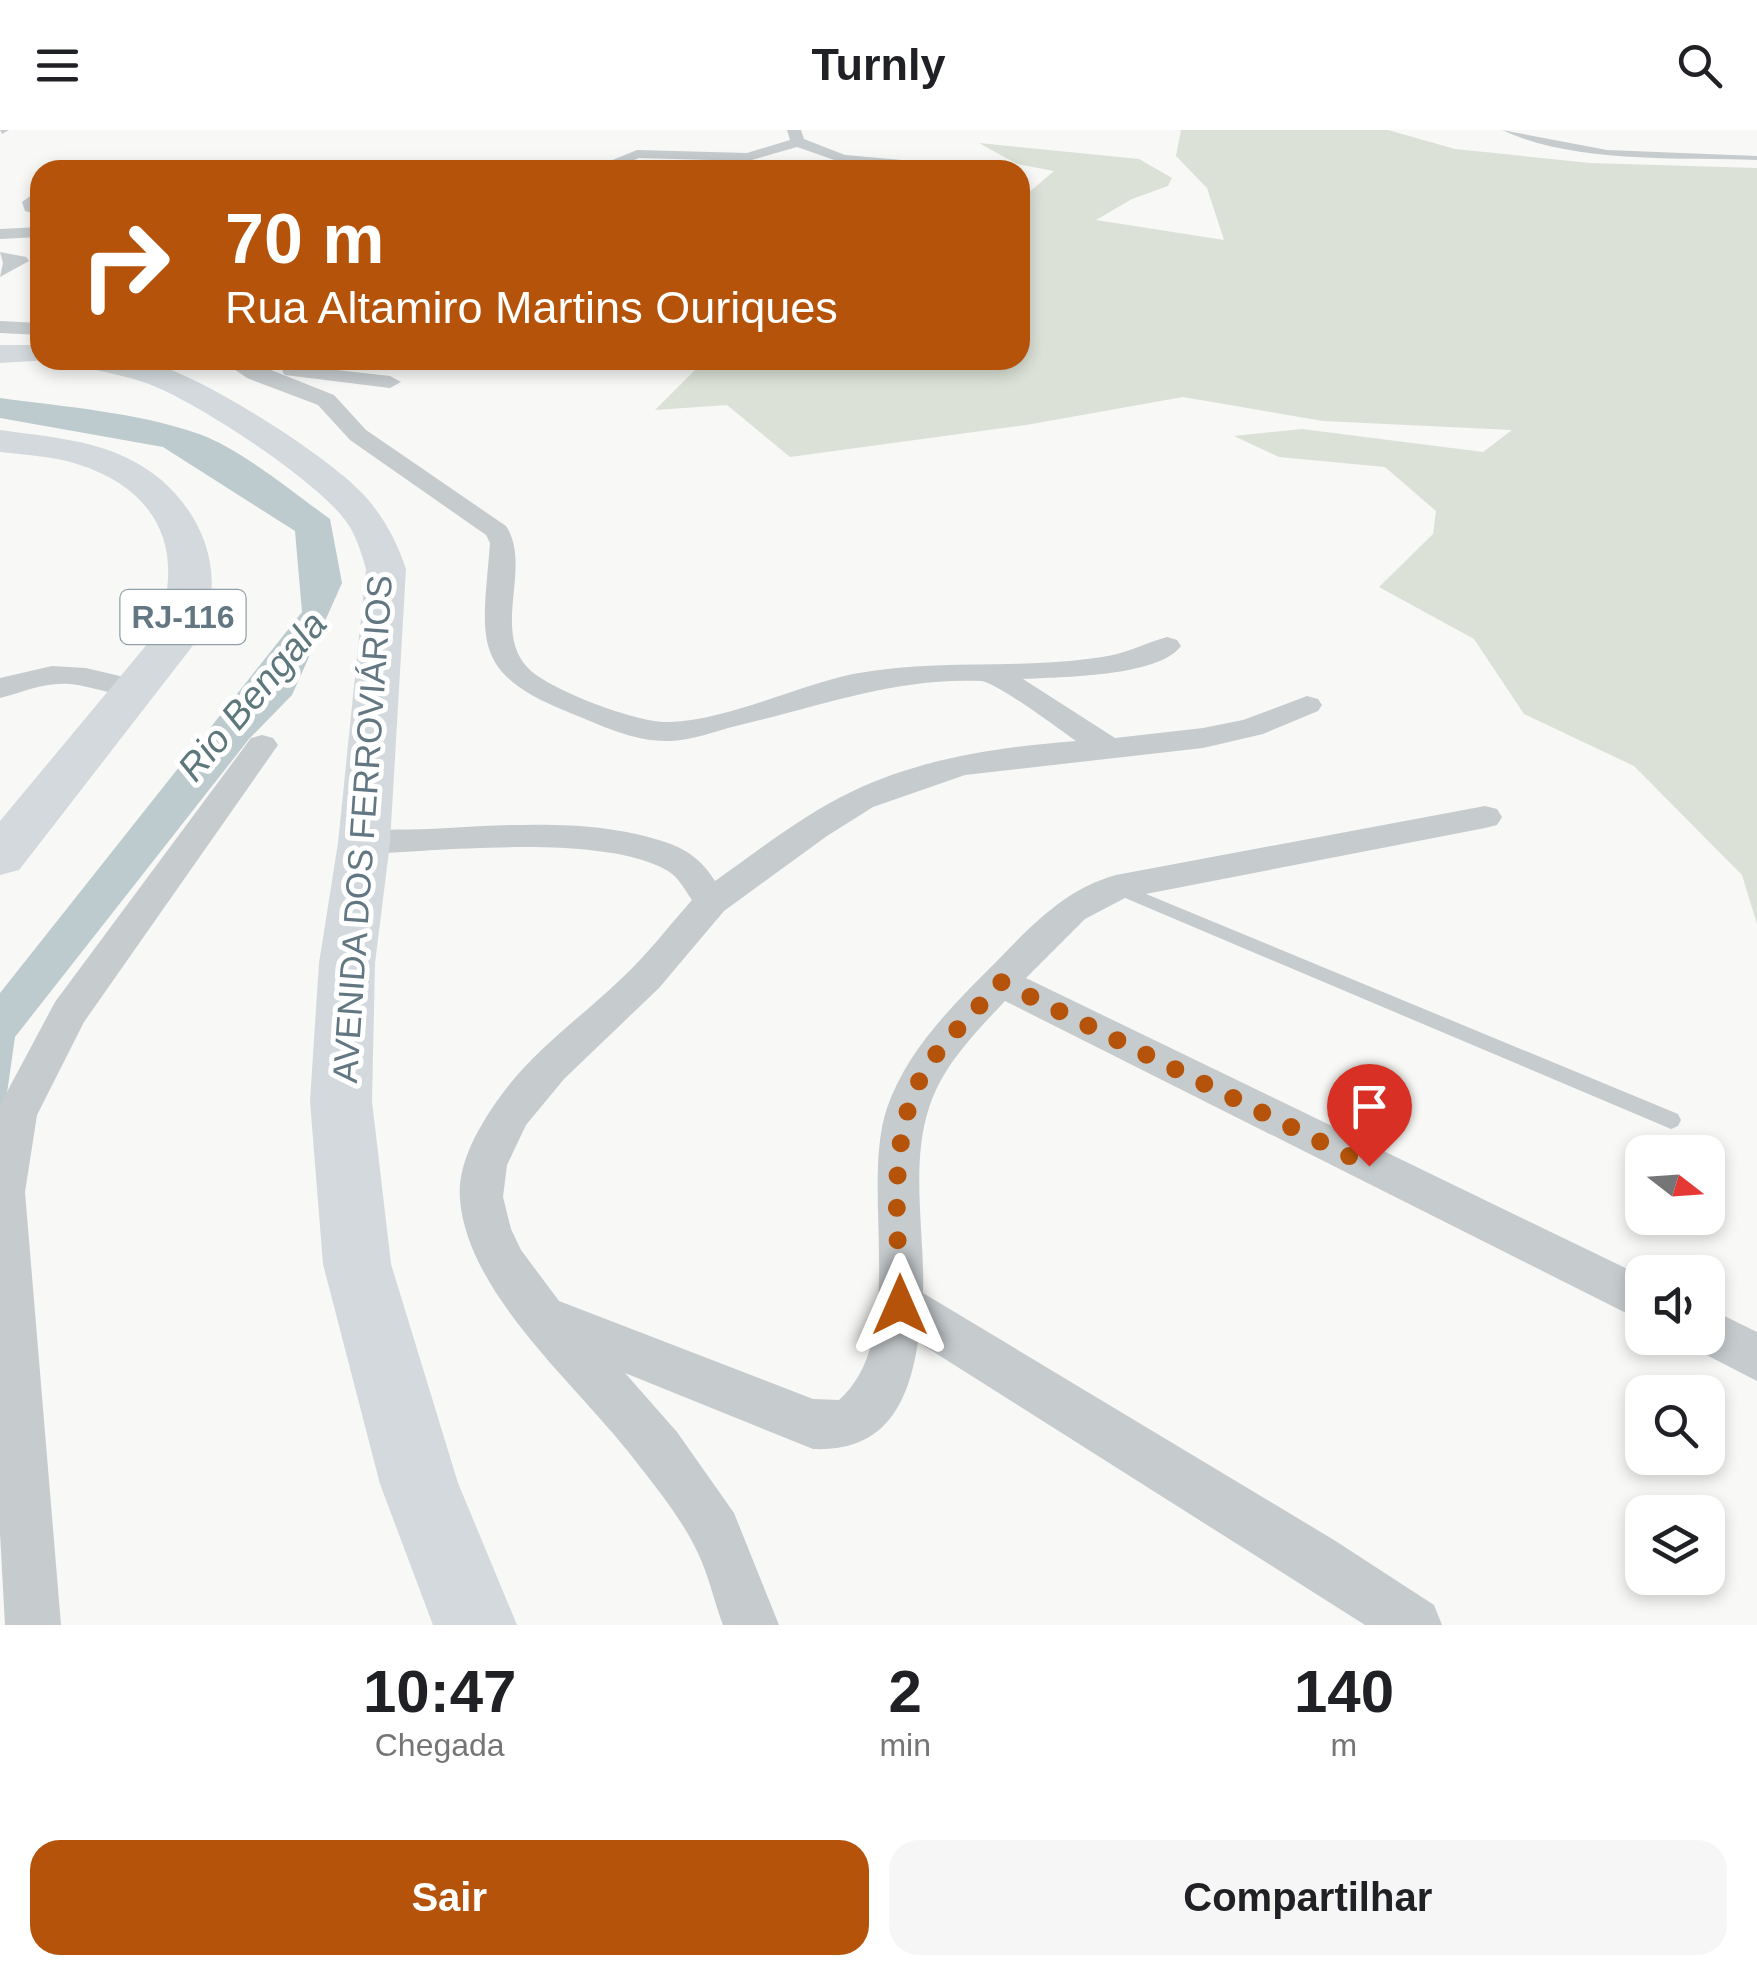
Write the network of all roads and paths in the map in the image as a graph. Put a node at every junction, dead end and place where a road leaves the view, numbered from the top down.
1 (816, 130) edge
2 (1506, 130) edge
3 (796, 136) edge
4 (842, 143) dead end
5 (1757, 158) edge
6 (622, 160) edge
7 (853, 160) edge
8 (30, 232) edge
9 (0, 234) edge
10 (0, 257) edge
11 (0, 272) edge
12 (0, 327) edge
13 (30, 328) edge
14 (0, 354) edge
15 (30, 354) edge
16 (146, 370) edge
17 (247, 370) edge
18 (292, 370) edge
19 (390, 382) dead end
20 (0, 441) edge
21 (1167, 646) dead end
22 (992, 672) junction
23 (0, 689) edge
24 (138, 689) junction
25 (1307, 705) dead end
26 (262, 744) dead end
27 (1109, 748) junction
28 (1485, 817) dead end
29 (364, 843) junction
30 (0, 857) edge
31 (1116, 887) junction
32 (711, 902) junction
33 (1001, 982) junction
34 (1671, 1120) dead end
35 (1625, 1290) edge
36 (900, 1305) junction
37 (543, 1318) junction
38 (1725, 1340) edge
39 (1757, 1358) edge
40 (33, 1625) edge
41 (476, 1625) edge
42 (751, 1625) edge
43 (1414, 1625) edge

1 - 4 street
2 - 5 lane
3 - 6 street
3 - 7 street
8 - 9 street
10 - 11 street
12 - 13 street
14 - 15 main road
16 - 29 main road, AVENIDA DOS FERROVIÁRIOS
17 - 22 street
18 - 19 street
20 - 24 main road, RJ-116 / RJ-116
21 - 22 street
22 - 27 street
23 - 24 street
24 - 30 main road, RJ-116 / RJ-116
25 - 27 street
26 - 40 street
27 - 32 street
28 - 31 street
29 - 32 street
29 - 41 main road, AVENIDA DOS FERROVIÁRIOS
31 - 33 street
31 - 34 lane
32 - 37 street
33 - 35 street
33 - 36 street
36 - 37 street
36 - 43 street
37 - 42 street
38 - 39 street

